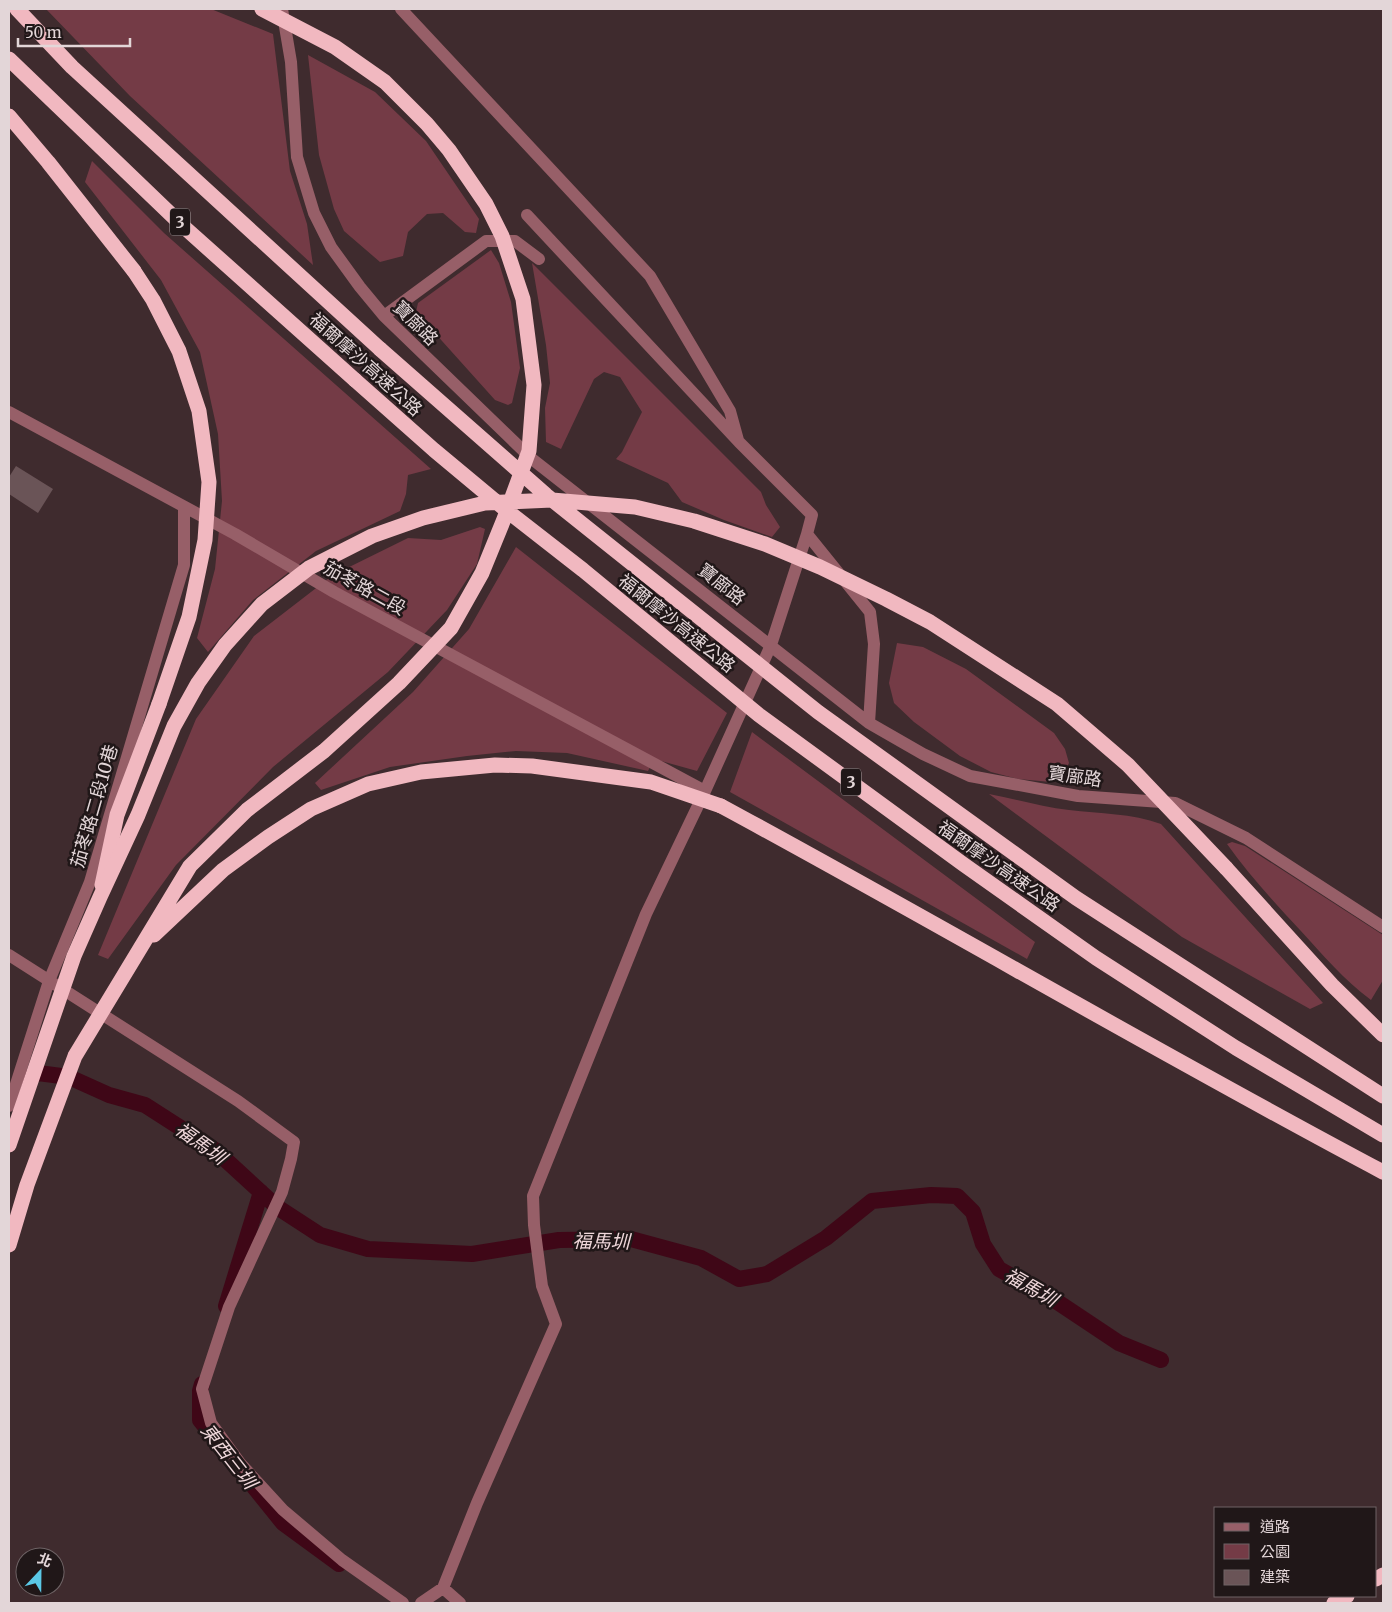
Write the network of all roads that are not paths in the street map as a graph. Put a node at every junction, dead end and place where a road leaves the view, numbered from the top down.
1 (17, 9) edge
2 (262, 9) edge
3 (282, 9) edge
4 (401, 9) edge
5 (9, 59) edge
6 (9, 116) edge
7 (527, 215) dead end
8 (539, 259) dead end
9 (384, 316) junction
10 (9, 412) edge
11 (739, 442) junction
12 (184, 508) junction
13 (807, 534) junction
14 (771, 645) junction
15 (869, 723) junction
16 (705, 791) junction
17 (100, 897) junction
18 (1383, 927) edge
19 (138, 949) junction
20 (9, 955) edge
21 (48, 981) junction
22 (1383, 1035) edge
23 (1383, 1096) edge
24 (9, 1106) edge
25 (1383, 1135) edge
26 (9, 1145) edge
27 (1383, 1172) edge
28 (9, 1245) edge
29 (443, 1588) junction
30 (1345, 1597) edge
31 (404, 1603) edge
32 (421, 1603) edge
33 (460, 1603) edge
34 (1334, 1603) edge

1 - 23 highway, 福爾摩沙高速公路 / 3, bridge
2 - 19 highway, bridge
3 - 9 street, 寶廍路
4 - 11 street
5 - 25 highway, 福爾摩沙高速公路 / 3, bridge
6 - 17 highway, bridge
7 - 11 street
8 - 9 street
9 - 14 street, 寶廍路
10 - 12 street, 茄苳路二段
11 - 13 street
12 - 16 street, 茄苳路二段
12 - 21 street, 茄苳路二段10巷
13 - 14 street
13 - 15 street
14 - 15 street, 寶廍路
14 - 16 street
15 - 18 street, 寶廍路
16 - 29 street
17 - 22 highway, bridge
17 - 26 highway, bridge
19 - 27 highway, bridge
19 - 28 highway, bridge
20 - 21 street
21 - 24 street, 茄苳路二段10巷
21 - 31 street
29 - 32 street
29 - 33 street
30 - 34 highway

